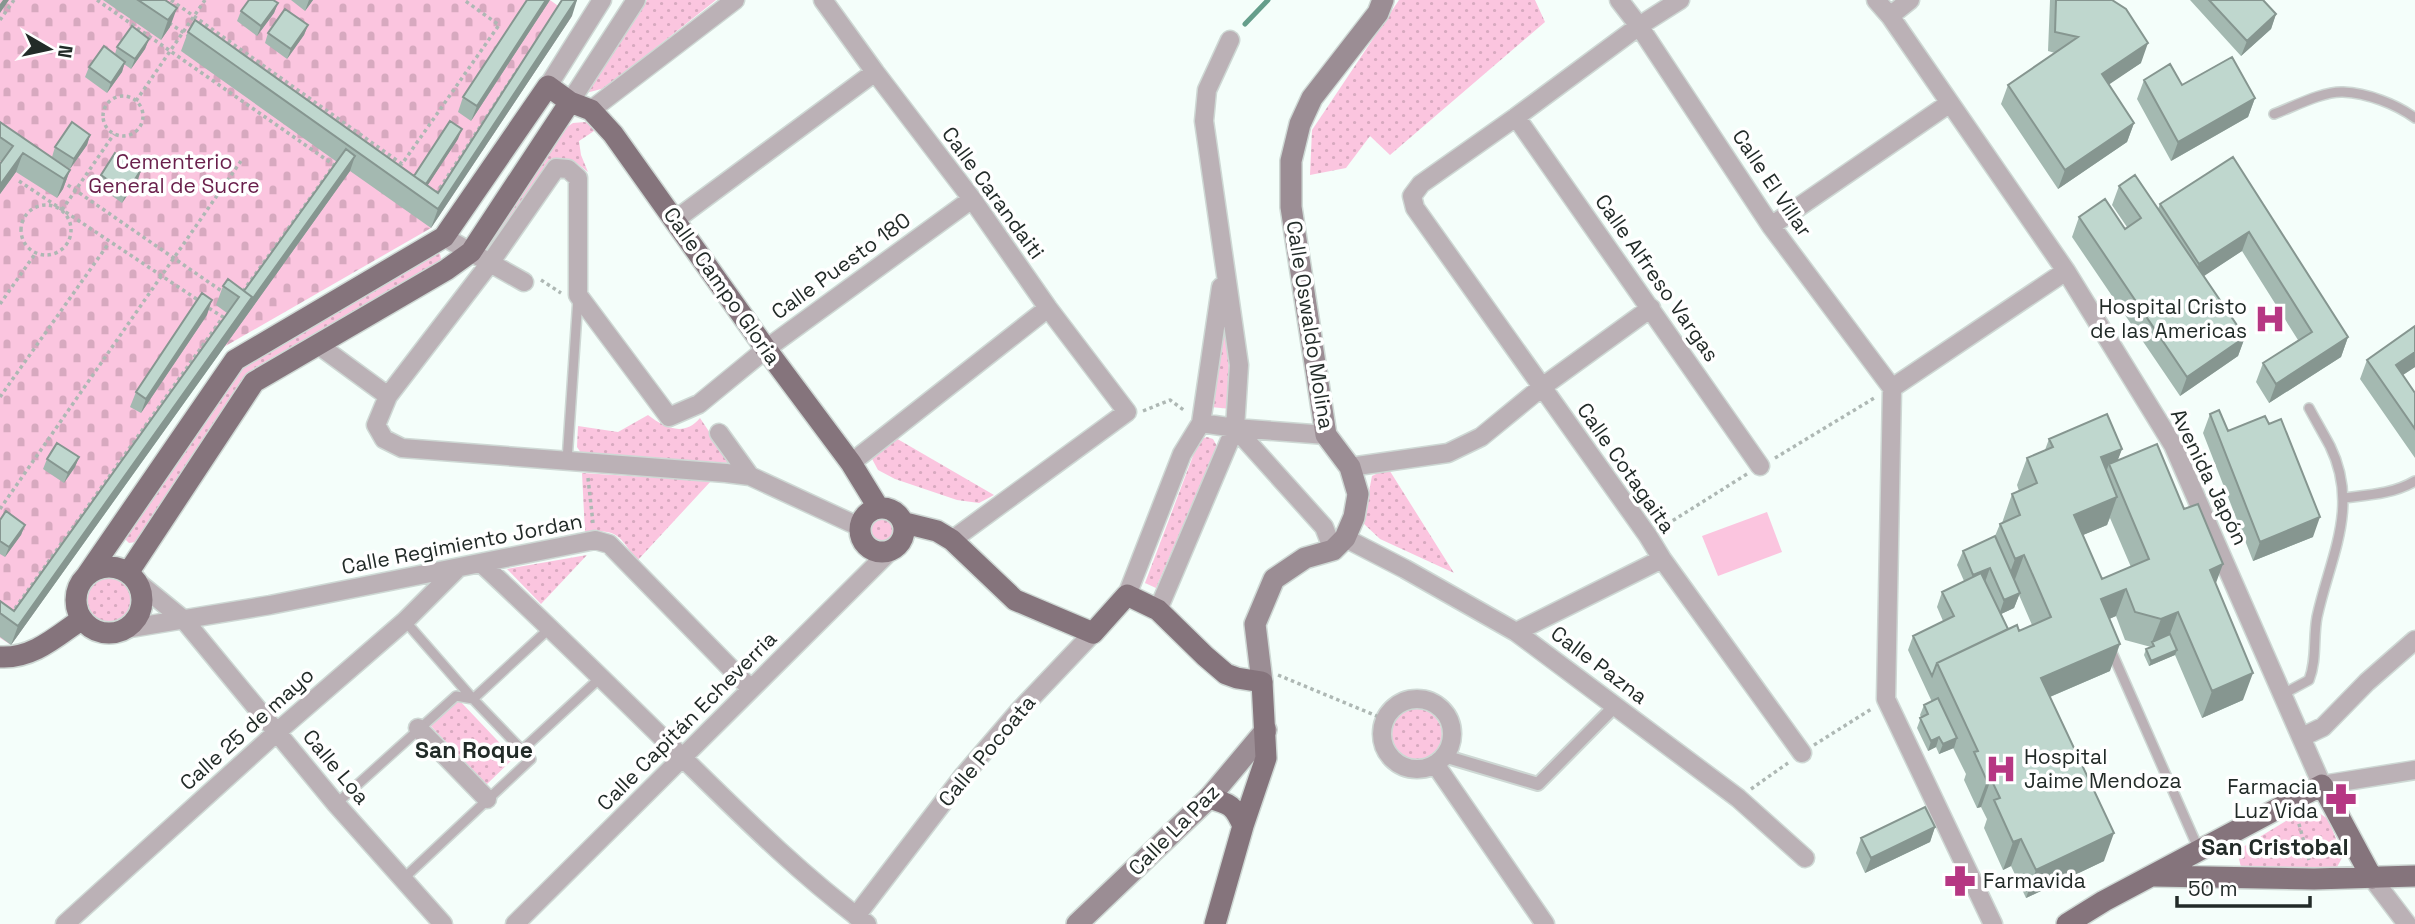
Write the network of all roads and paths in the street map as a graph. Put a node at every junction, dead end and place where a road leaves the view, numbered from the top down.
1 (14, 0) edge
2 (97, 0) edge
3 (171, 0) edge
4 (205, 0) edge
5 (464, 0) edge
6 (602, 0) edge
7 (636, 0) edge
8 (735, 0) edge
9 (824, 0) edge
10 (1383, 0) edge
11 (1619, 0) edge
12 (1680, 0) edge
13 (1876, 0) edge
14 (1910, 0) edge
15 (195, 16) junction
16 (1890, 16) junction
17 (164, 19) edge
18 (0, 20) edge
19 (1639, 26) junction
20 (183, 32) junction
21 (195, 40) edge
22 (1230, 40) dead end
23 (171, 51) junction
24 (521, 64) edge
25 (875, 72) junction
26 (548, 86) junction
27 (136, 101) junction
28 (570, 102) junction
29 (1950, 103) junction
30 (591, 110) junction
31 (2274, 114) dead end
32 (1516, 117) junction
33 (2415, 118) edge
34 (114, 134) junction
35 (241, 161) dead end
36 (54, 175) edge
37 (19, 181) dead end
38 (75, 190) junction
39 (972, 199) junction
40 (429, 204) edge
41 (62, 210) junction
42 (675, 220) junction
43 (1771, 226) junction
44 (443, 237) junction
45 (109, 243) junction
46 (471, 252) junction
47 (35, 253) junction
48 (176, 259) junction
49 (490, 263) junction
50 (1225, 266) junction
51 (2066, 271) junction
52 (163, 277) junction
53 (524, 282) joint
54 (226, 294) edge
55 (578, 295) junction
56 (236, 301) edge
57 (0, 304) edge
58 (1048, 308) junction
59 (1651, 308) junction
60 (317, 344) junction
61 (766, 349) junction
62 (1542, 387) junction
63 (1892, 388) junction
64 (388, 396) junction
65 (0, 397) edge
66 (2309, 408) dead end
67 (1127, 412) junction
68 (1201, 423) junction
69 (1235, 428) junction
70 (719, 433) dead end
71 (1326, 435) junction
72 (567, 461) junction
73 (587, 462) junction
74 (851, 463) junction
75 (1760, 466) dead end
76 (1350, 467) junction
77 (750, 476) junction
78 (2415, 481) edge
79 (2344, 498) junction
80 (878, 507) junction
81 (0, 509) edge
82 (905, 523) junction
83 (860, 527) junction
84 (595, 540) junction
85 (952, 540) junction
86 (1339, 544) junction
87 (890, 551) junction
88 (1662, 559) junction
89 (482, 564) junction
90 (458, 568) junction
91 (87, 575) junction
92 (132, 576) junction
93 (1127, 595) junction
94 (1158, 610) junction
95 (82, 619) junction
96 (184, 620) junction
97 (405, 621) junction
98 (6, 622) edge
99 (551, 627) junction
100 (125, 629) junction
101 (1516, 632) junction
102 (1093, 633) junction
103 (2415, 640) edge
104 (2108, 643) edge
105 (0, 657) edge
106 (1261, 675) junction
107 (600, 678) junction
108 (751, 689) junction
109 (2283, 694) junction
110 (473, 699) junction
111 (1615, 706) junction
112 (1384, 719) junction
113 (418, 728) junction
114 (1266, 730) junction
115 (277, 732) junction
116 (2302, 737) junction
117 (522, 750) junction
118 (1802, 753) dead end
119 (682, 757) junction
120 (1440, 760) junction
121 (2415, 770) edge
122 (2322, 785) junction
123 (1209, 798) junction
124 (487, 799) junction
125 (2289, 803) junction
126 (336, 804) junction
127 (1243, 826) junction
128 (2199, 852) junction
129 (1805, 858) dead end
130 (2153, 876) junction
131 (2415, 876) edge
132 (2314, 878) junction
133 (2372, 878) junction
134 (403, 880) junction
135 (861, 920) edge
136 (65, 924) edge
137 (443, 924) edge
138 (515, 924) edge
139 (1077, 924) edge
140 (1215, 924) edge
141 (1545, 924) edge
142 (1993, 924) edge
143 (2067, 924) edge
144 (2407, 924) edge

1 - 18 path
2 - 23 path
3 - 15 path
4 - 15 path
5 - 15 path
6 - 26 street
7 - 28 street
8 - 30 street
9 - 25 street, Calle Carandaiti
10 - 71 main road, Calle Oswaldo Molina
11 - 19 street, Calle El Villar
12 - 19 street
13 - 16 street, Avenida Japón
14 - 16 street
15 - 20 path
16 - 29 street, Avenida Japón
17 - 20 path
19 - 32 street
19 - 43 street, Calle El Villar
20 - 21 path
20 - 23 path
22 - 50 street
23 - 27 path
23 - 56 path
24 - 40 path
25 - 39 street, Calle Carandaiti
25 - 42 street
26 - 28 main road, Calle Campo Gloria
26 - 44 main road
27 - 34 path
27 - 34 path
28 - 30 main road, Calle Campo Gloria
28 - 46 main road
29 - 43 street
29 - 51 street, Avenida Japón
30 - 42 main road, Calle Campo Gloria
31 - 33 lane
32 - 59 street, Calle Alfreso Vargas
32 - 62 street, Calle Cotagaita
34 - 38 path
35 - 48 path
36 - 38 path
37 - 41 path
38 - 41 path
38 - 48 path
39 - 58 street, Calle Carandaiti
39 - 61 street, Calle Puesto 180
41 - 45 path
41 - 47 path
41 - 47 path
42 - 61 main road, Calle Campo Gloria
43 - 63 street, Calle El Villar
44 - 46 street
44 - 91 main road
45 - 52 path
45 - 65 path
46 - 49 street
46 - 60 main road
47 - 57 path
48 - 52 path
48 - 54 path
49 - 53 street
49 - 55 street
49 - 64 street
50 - 68 street
50 - 69 street
51 - 63 street
51 - 109 street, Avenida Japón
52 - 81 path
52 - 98 path
53 - 55 path
55 - 61 street, Calle Puesto 180
55 - 72 lane
58 - 67 street, Calle Carandaiti
58 - 74 street
59 - 62 street
59 - 75 street, Calle Alfreso Vargas
60 - 64 street
60 - 92 main road
61 - 74 main road, Calle Campo Gloria
62 - 76 street
62 - 88 street, Calle Cotagaita
63 - 142 street
64 - 72 street
66 - 79 lane
67 - 68 path
67 - 85 street
68 - 69 street
68 - 93 street
69 - 71 street
69 - 86 street
69 - 94 street
70 - 77 street
71 - 76 main road, Calle Oswaldo Molina
72 - 73 street
73 - 77 street
73 - 84 path
74 - 80 main road, Calle Campo Gloria
76 - 86 main road, Calle Oswaldo Molina
77 - 83 street
78 - 79 lane
79 - 109 lane
80 - 82 main road
80 - 83 main road
82 - 85 main road
82 - 87 main road
83 - 87 main road
84 - 89 street, Calle Regimiento Jordan
84 - 108 street, Calle Regimiento Jordan
85 - 102 main road
86 - 101 street, Calle Pazna
86 - 106 main road
87 - 108 street, Calle Capitán Echeverria
88 - 101 street
88 - 118 street, Calle Cotagaita
89 - 90 street, Calle Regimiento Jordan
89 - 99 street
90 - 96 street, Calle Regimiento Jordan
90 - 97 street, Calle 25 de mayo
91 - 92 main road
91 - 95 main road
92 - 96 street, Calle Loa
92 - 100 main road
93 - 94 main road
93 - 102 main road, Calle Pocoata
94 - 106 main road
95 - 100 main road
95 - 105 main road
96 - 100 street, Calle Regimiento Jordan
96 - 115 street, Calle Loa
97 - 110 lane
97 - 115 street, Calle 25 de mayo
99 - 107 street
99 - 110 lane
101 - 111 street, Calle Pazna
102 - 135 street, Calle Pocoata
103 - 116 street
104 - 128 lane
106 - 112 path
106 - 114 main road
107 - 117 lane
107 - 119 street
108 - 119 street, Calle Capitán Echeverria
109 - 116 street, Avenida Japón
110 - 113 lane
110 - 117 lane
111 - 120 street
111 - 129 street, Calle Pazna
112 - 120 street
112 - 120 street
113 - 124 street
113 - 126 lane
114 - 123 main road, Calle La Paz
114 - 127 main road
115 - 126 street, Calle Loa
115 - 136 street, Calle 25 de mayo
116 - 122 street, Avenida Japón
117 - 124 lane
119 - 135 street
119 - 138 street, Calle Capitán Echeverria
120 - 141 street
121 - 122 street
122 - 125 main road
122 - 133 main road
123 - 127 main road
123 - 139 main road, Calle La Paz
124 - 134 lane
125 - 128 main road
125 - 132 path
126 - 134 street, Calle Loa
127 - 140 main road
128 - 130 main road
130 - 132 main road
130 - 143 main road
131 - 133 main road
132 - 133 main road
133 - 144 street
134 - 137 street, Calle Loa

